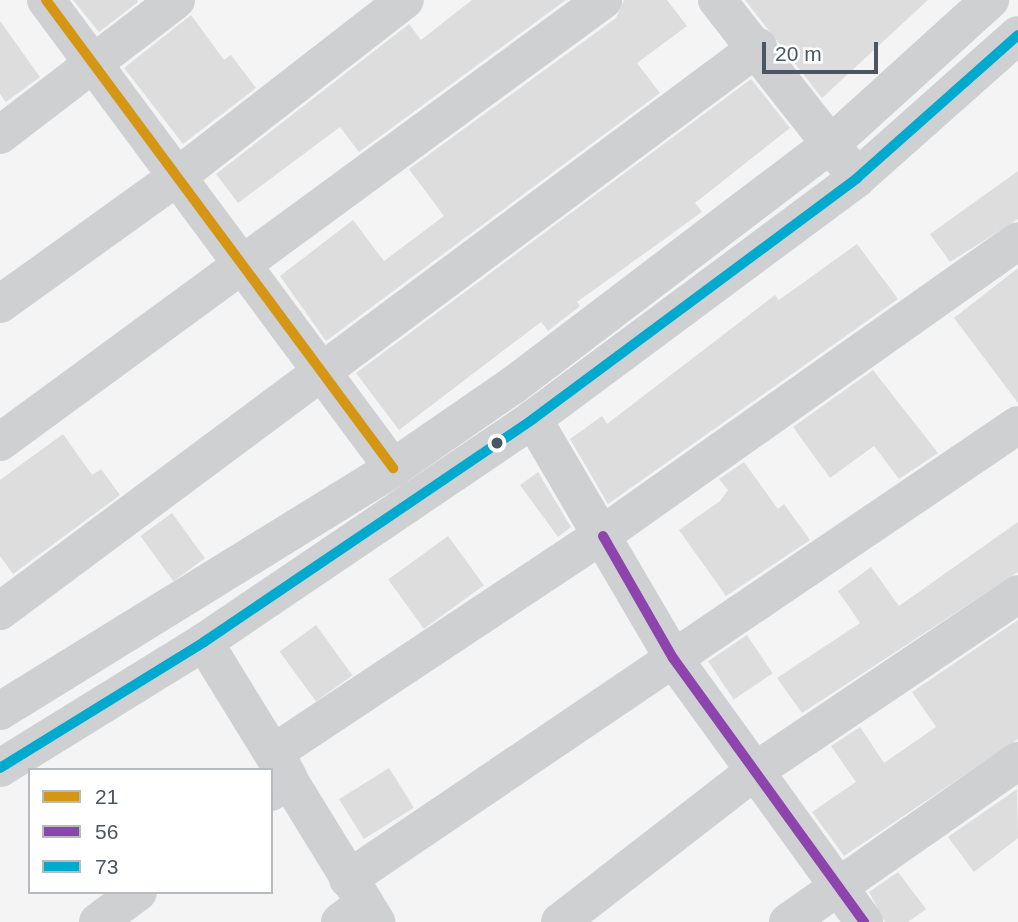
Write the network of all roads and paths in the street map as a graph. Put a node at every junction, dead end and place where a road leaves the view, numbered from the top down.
1 (46, 0) edge
2 (176, 0) edge
3 (405, 0) edge
4 (603, 0) edge
5 (717, 0) edge
6 (990, 0) edge
7 (1018, 35) edge
8 (758, 47) junction
9 (95, 65) junction
10 (0, 135) edge
11 (831, 144) junction
12 (178, 176) junction
13 (857, 178) junction
14 (1018, 241) edge
15 (243, 266) junction
16 (0, 304) edge
17 (325, 374) junction
18 (533, 419) junction
19 (1018, 425) edge
20 (0, 442) edge
21 (393, 468) junction
22 (602, 534) junction
23 (1018, 594) edge
24 (0, 611) edge
25 (204, 642) junction
26 (673, 658) junction
27 (0, 711) edge
28 (1018, 761) edge
29 (0, 768) edge
30 (270, 768) edge
31 (755, 771) junction
32 (280, 786) edge
33 (837, 885) junction
34 (135, 894) edge
35 (357, 907) edge
36 (98, 922) edge
37 (560, 922) edge
38 (788, 922) edge
39 (864, 922) edge

1 - 9 street
2 - 9 street
3 - 12 street
4 - 15 street
5 - 8 street
6 - 11 street
7 - 13 street
8 - 11 street
8 - 17 street
9 - 10 street
9 - 12 street
11 - 13 street
11 - 21 street
12 - 15 street
12 - 16 street
13 - 18 street
14 - 22 street
15 - 17 street
15 - 20 street
17 - 21 street
17 - 24 street
18 - 22 street
18 - 25 street
19 - 26 street
21 - 27 street
22 - 26 street
22 - 32 street
23 - 31 street
25 - 29 street
25 - 30 street
26 - 31 street
26 - 35 street
28 - 33 street
31 - 33 street
31 - 37 street
32 - 35 street
33 - 38 street
33 - 39 street
34 - 36 street

